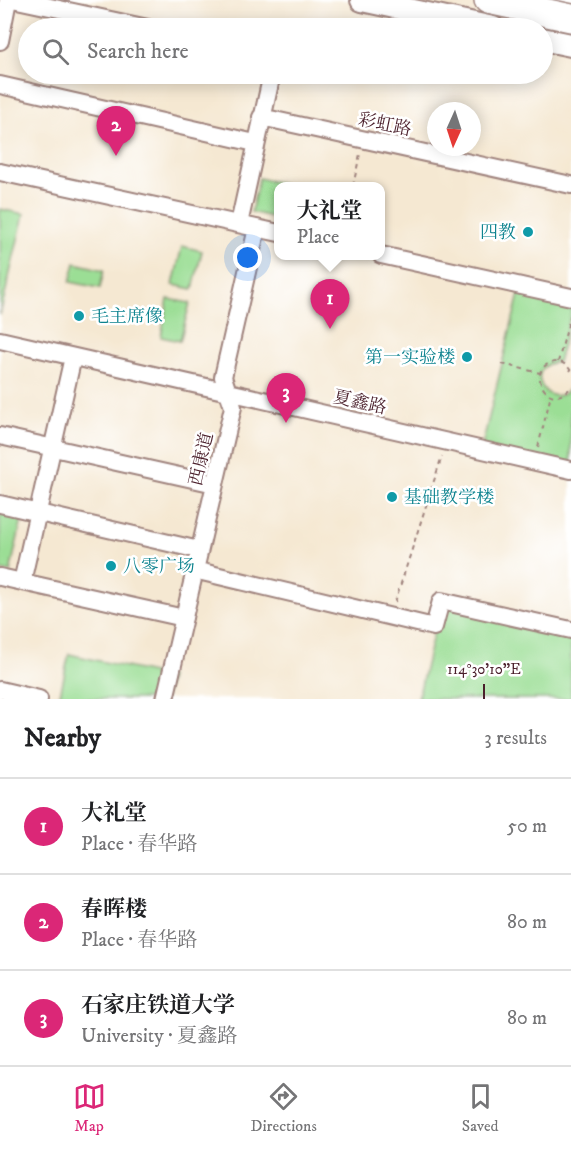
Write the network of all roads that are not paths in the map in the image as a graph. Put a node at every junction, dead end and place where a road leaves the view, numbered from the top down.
1 (8, 0) edge
2 (17, 0) edge
3 (362, 0) edge
4 (488, 0) edge
5 (101, 18) edge
6 (446, 18) edge
7 (571, 18) edge
8 (0, 40) edge
9 (553, 41) edge
10 (571, 45) edge
11 (269, 84) edge
12 (0, 85) edge
13 (261, 117) junction
14 (255, 143) junction
15 (0, 172) edge
16 (571, 185) edge
17 (238, 224) junction
18 (257, 228) junction
19 (274, 232) edge
20 (385, 256) edge
21 (571, 297) edge
22 (0, 340) edge
23 (72, 357) junction
24 (229, 393) junction
25 (0, 436) edge
26 (52, 448) junction
27 (571, 470) edge
28 (215, 484) junction
29 (0, 504) edge
30 (38, 513) junction
31 (199, 550) junction
32 (194, 570) junction
33 (0, 577) edge
34 (22, 582) junction
35 (184, 618) junction
36 (571, 630) edge
37 (0, 690) edge
38 (39, 699) edge
39 (165, 699) edge

1 - 8 street
2 - 5 street
3 - 6 main road
4 - 7 highway
9 - 10 main road
11 - 13 street
12 - 14 street
13 - 14 street
13 - 16 street, 彩虹路
14 - 17 street
15 - 17 street
17 - 18 street
18 - 19 street
18 - 24 street, 西康道
20 - 21 street
22 - 23 street, 夏鑫路
23 - 24 street, 夏鑫路
23 - 26 street
24 - 27 street, 夏鑫路
24 - 28 street, 西康道
25 - 26 street
26 - 28 street
26 - 30 street
28 - 31 street, 西康道
29 - 30 street
30 - 31 street
30 - 34 street
31 - 32 street, 西康道
32 - 35 street, 西康道
32 - 36 street
33 - 34 street
34 - 35 street
35 - 39 street, 西康道
37 - 38 street

